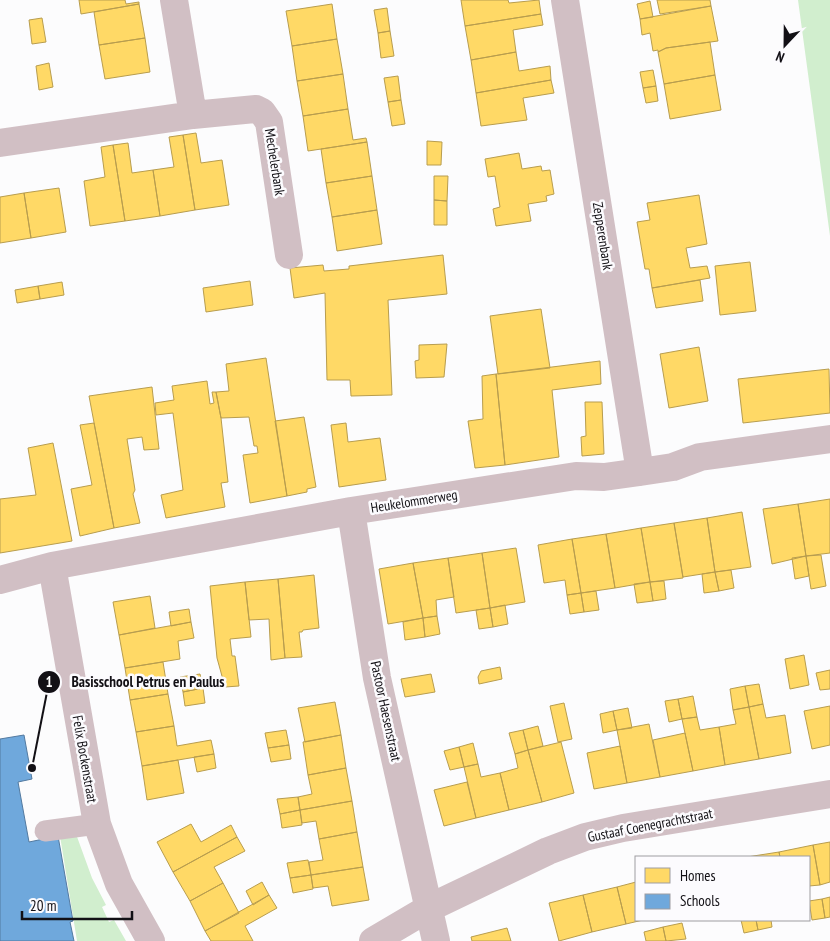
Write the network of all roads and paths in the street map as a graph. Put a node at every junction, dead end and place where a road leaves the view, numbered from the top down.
1 (174, 0) edge
2 (565, 0) edge
3 (193, 115) junction
4 (0, 143) edge
5 (289, 255) dead end
6 (830, 439) edge
7 (640, 472) junction
8 (351, 511) junction
9 (52, 566) junction
10 (0, 580) edge
11 (830, 794) edge
12 (97, 824) junction
13 (45, 831) dead end
14 (429, 908) junction
15 (151, 941) edge
16 (373, 941) edge
17 (436, 941) edge

1 - 3 street
2 - 7 street, Zepperenbank
3 - 4 street, Mechelerbank
3 - 5 street, Mechelerbank
6 - 7 street, Heukelommerweg
7 - 8 street, Heukelommerweg
8 - 9 street, Heukelommerweg
8 - 14 street, Pastoor Haesenstraat
9 - 10 street, Heukelommerweg
9 - 12 street, Felix Bockenstraat
11 - 14 street, Gustaaf Coenegrachtstraat
12 - 13 street
12 - 15 street, Felix Bockenstraat
14 - 16 street, Gustaaf Coenegrachtstraat
14 - 17 street, Pastoor Haesenstraat

